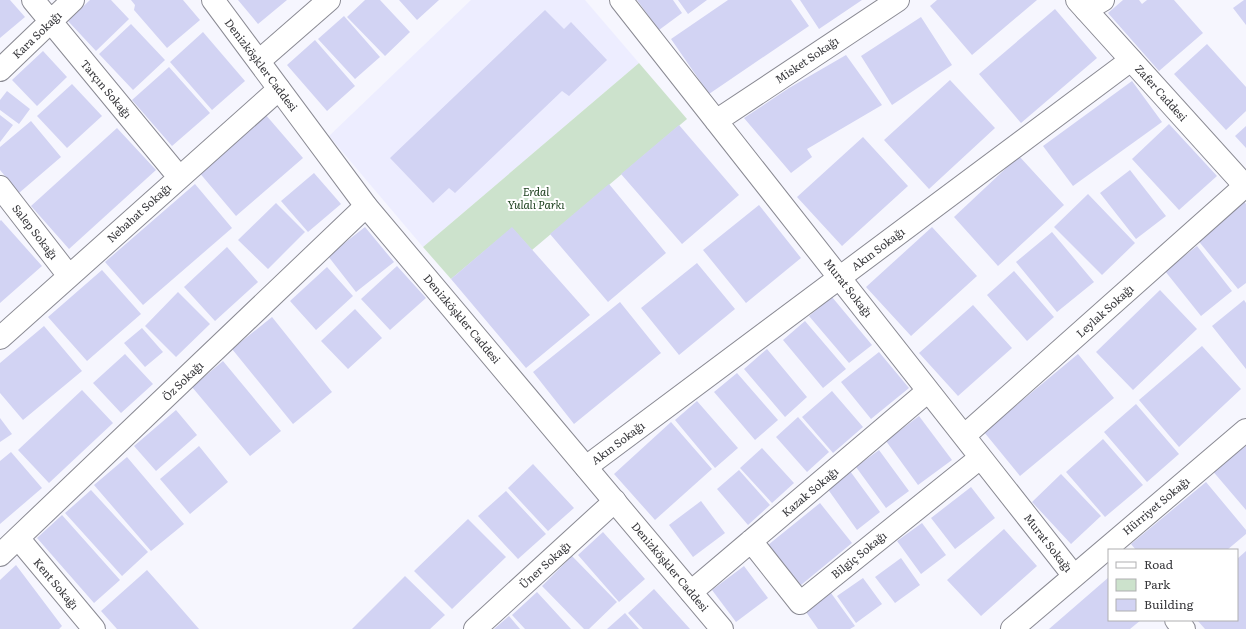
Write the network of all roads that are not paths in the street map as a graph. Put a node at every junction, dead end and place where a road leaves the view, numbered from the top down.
1 (33, 0) edge
2 (73, 0) edge
3 (213, 0) edge
4 (328, 0) edge
5 (621, 0) edge
6 (898, 0) edge
7 (1088, 3) edge
8 (50, 22) junction
9 (1130, 60) junction
10 (259, 61) junction
11 (0, 70) edge
12 (279, 89) junction
13 (716, 121) junction
14 (179, 178) junction
15 (1246, 186) edge
16 (0, 187) edge
17 (366, 206) junction
18 (69, 276) junction
19 (840, 278) junction
20 (0, 338) edge
21 (928, 391) junction
22 (1246, 430) edge
23 (964, 436) junction
24 (980, 458) junction
25 (586, 467) junction
26 (615, 501) junction
27 (18, 538) junction
28 (751, 541) junction
29 (1114, 547) edge
30 (1108, 551) edge
31 (0, 555) edge
32 (1074, 576) junction
33 (691, 592) junction
34 (1177, 621) edge
35 (94, 629) edge
36 (475, 629) edge
37 (722, 629) edge
38 (1012, 629) edge
39 (1184, 629) edge

1 - 8 street, Tarçın Sokağı
2 - 8 street, Kara Sokağı
3 - 10 street, Denizköşkler Caddesi
4 - 10 street
5 - 13 street, Murat Sokağı
6 - 13 street, Misket Sokağı
7 - 9 street, Zafer Caddesi
8 - 11 street, Kara Sokağı
8 - 14 street, Tarçın Sokağı
9 - 15 street, Zafer Caddesi
9 - 19 street, Akın Sokağı
10 - 12 street, Denizköşkler Caddesi
12 - 14 street, Nebahat Sokağı
12 - 17 street, Denizköşkler Caddesi
13 - 19 street, Murat Sokağı
14 - 18 street, Nebahat Sokağı
15 - 23 street, Leylak Sokağı
16 - 18 street, Salep Sokağı
17 - 25 street, Denizköşkler Caddesi
17 - 27 street, Öz Sokağı
18 - 20 street, Nebahat Sokağı
19 - 21 street, Murat Sokağı
19 - 25 street, Akın Sokağı
21 - 23 street, Murat Sokağı
21 - 28 street, Kazak Sokağı
22 - 29 street, Hürriyet Sokağı
23 - 24 street, Murat Sokağı
24 - 28 street, Bilgiç Sokağı
24 - 32 street, Murat Sokağı
25 - 26 street, Denizköşkler Caddesi
26 - 33 street, Denizköşkler Caddesi
26 - 36 street, Üner Sokağı
27 - 31 street, Öz Sokağı
27 - 35 street, Kent Sokağı
28 - 33 street, Kazak Sokağı
30 - 32 street, Hürriyet Sokağı
32 - 38 street, Hürriyet Sokağı
33 - 37 street, Denizköşkler Caddesi
34 - 39 street

